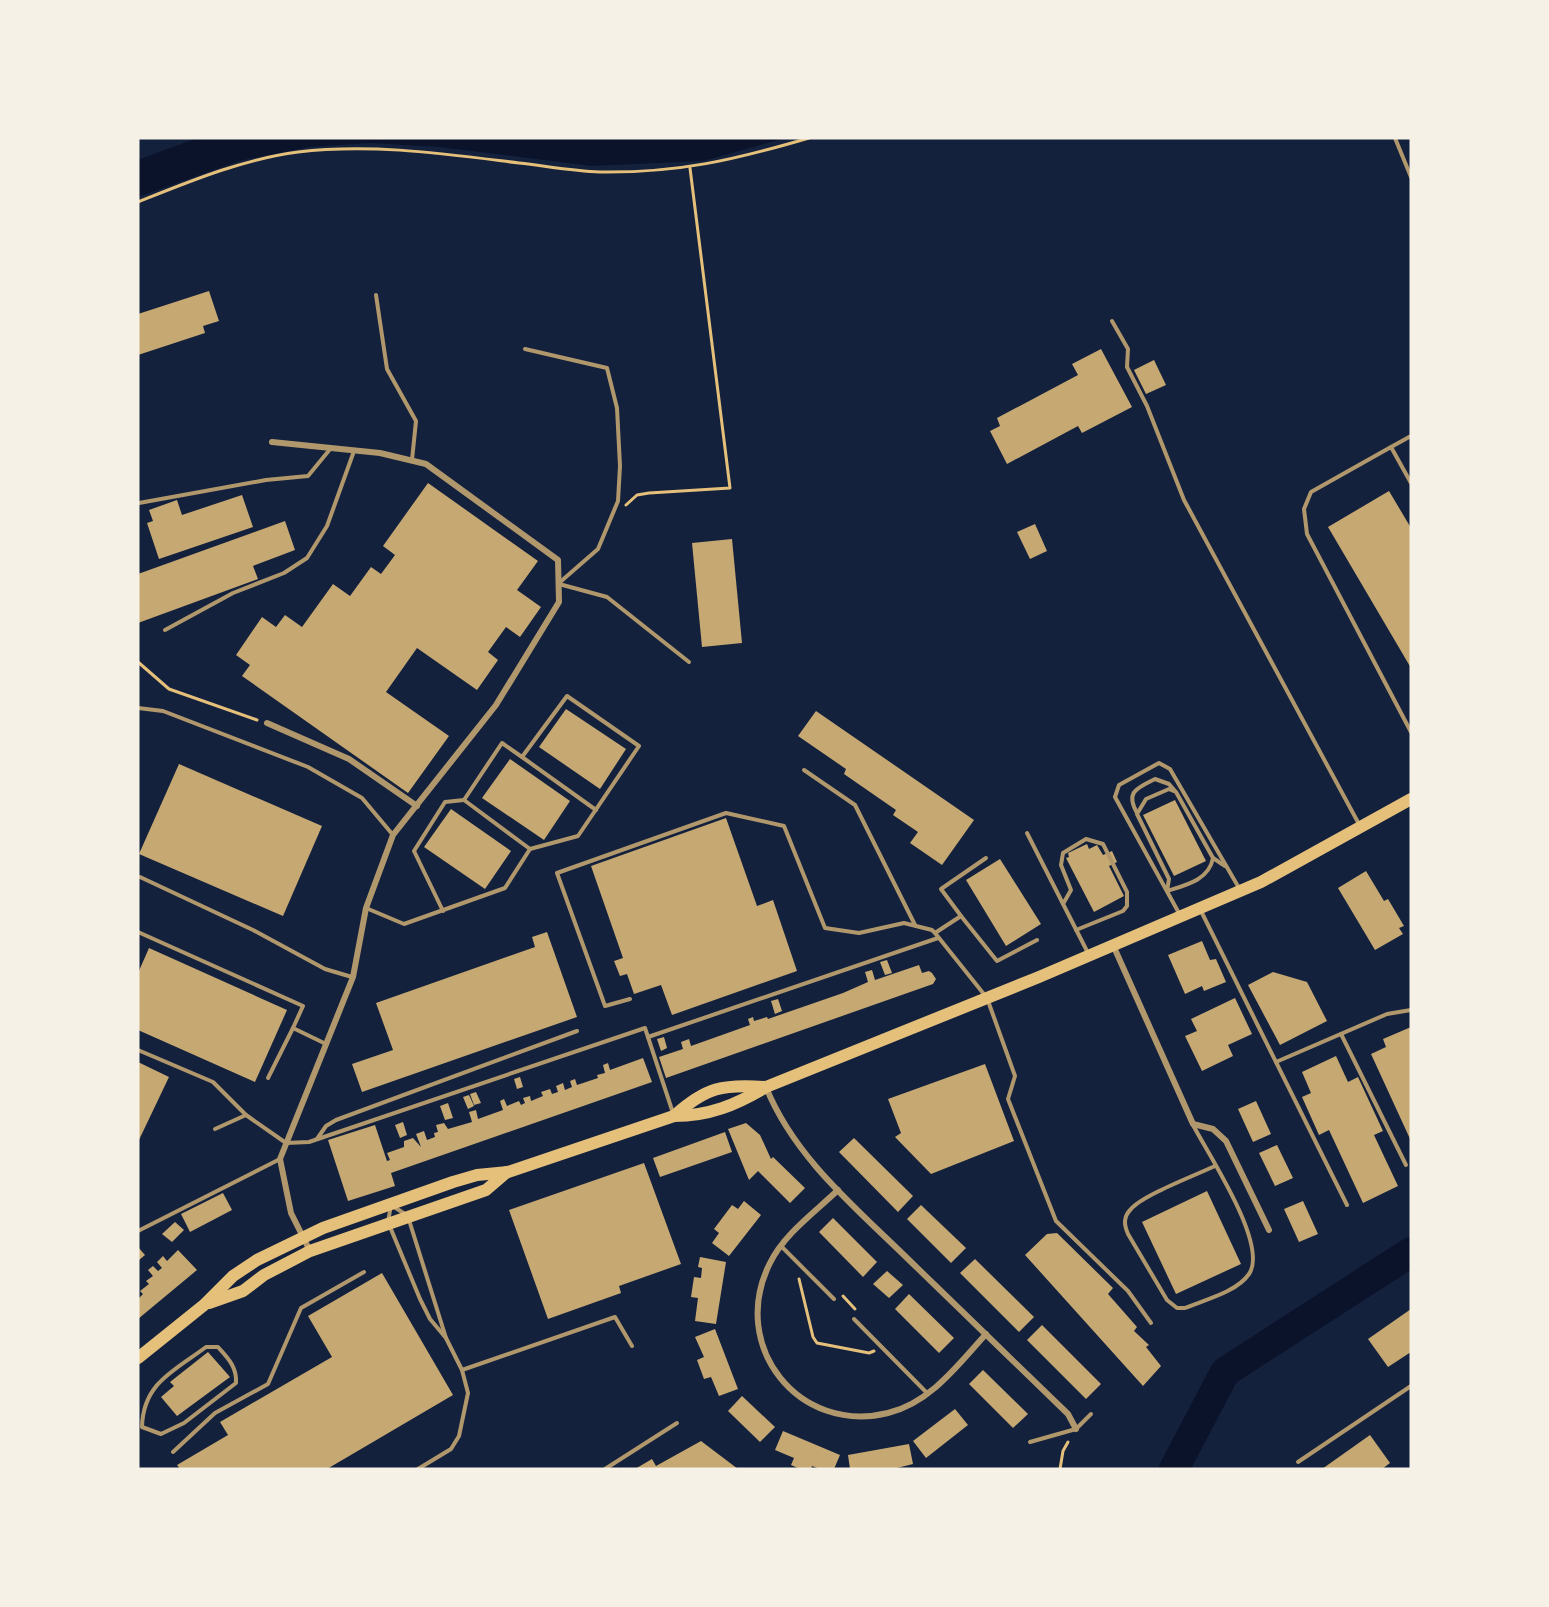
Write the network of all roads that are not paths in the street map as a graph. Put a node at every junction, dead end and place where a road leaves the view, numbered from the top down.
1 (1395, 138) edge
2 (1411, 177) edge
3 (376, 295) dead end
4 (1112, 321) dead end
5 (525, 349) dead end
6 (1411, 436) edge
7 (272, 442) dead end
8 (1391, 447) junction
9 (331, 448) junction
10 (354, 450) junction
11 (412, 460) junction
12 (1411, 483) edge
13 (139, 503) edge
14 (559, 583) junction
15 (165, 630) dead end
16 (689, 662) dead end
17 (138, 708) edge
18 (267, 723) road end
19 (1411, 732) edge
20 (522, 757) junction
21 (804, 770) dead end
22 (1176, 792) junction
23 (1411, 799) edge
24 (464, 800) junction
25 (417, 806) junction
26 (596, 810) junction
27 (1137, 814) junction
28 (1361, 826) junction
29 (1027, 833) dead end
30 (393, 835) junction
31 (530, 849) junction
32 (986, 858) dead end
33 (1213, 858) junction
34 (1227, 867) junction
35 (140, 877) dead end
36 (1241, 890) junction
37 (1167, 891) junction
38 (1063, 904) junction
39 (366, 908) junction
40 (1199, 908) junction
41 (443, 911) junction
42 (961, 916) junction
43 (1181, 916) junction
44 (915, 926) junction
45 (1076, 930) junction
46 (138, 932) edge
47 (937, 935) junction
48 (1037, 940) dead end
49 (1113, 945) junction
50 (1089, 955) junction
51 (353, 977) junction
52 (987, 998) junction
53 (630, 999) dead end
54 (1411, 1010) edge
55 (293, 1028) junction
56 (577, 1031) dead end
57 (1341, 1034) junction
58 (648, 1037) junction
59 (327, 1044) junction
60 (138, 1050) edge
61 (1276, 1062) junction
62 (268, 1078) dead end
63 (765, 1087) junction
64 (246, 1115) junction
65 (674, 1116) junction
66 (1193, 1124) junction
67 (215, 1129) dead end
68 (316, 1139) junction
69 (286, 1143) junction
70 (280, 1159) junction
71 (1406, 1165) dead end
72 (1215, 1166) junction
73 (508, 1172) junction
74 (838, 1190) junction
75 (1347, 1205) dead end
76 (391, 1206) junction
77 (408, 1216) junction
78 (388, 1222) junction
79 (1269, 1230) dead end
80 (138, 1231) edge
81 (303, 1237) junction
82 (780, 1246) junction
83 (310, 1251) junction
84 (364, 1272) dead end
85 (834, 1299) road end
86 (204, 1305) junction
87 (854, 1319) road end
88 (1151, 1323) dead end
89 (986, 1334) junction
90 (446, 1338) junction
91 (632, 1346) dead end
92 (138, 1358) edge
93 (462, 1370) junction
94 (1411, 1386) edge
95 (928, 1394) junction
96 (1091, 1414) dead end
97 (677, 1423) dead end
98 (140, 1429) edge
99 (1076, 1429) junction
100 (1030, 1442) dead end
101 (173, 1452) dead end
102 (1298, 1462) dead end
103 (418, 1469) edge
104 (605, 1469) edge

1 - 2 lane
3 - 11 lane
4 - 28 lane
5 - 14 lane
6 - 8 lane
7 - 9 street
8 - 12 lane
8 - 19 lane
9 - 10 street
9 - 13 lane
10 - 11 street
10 - 15 lane
11 - 14 street
14 - 16 lane
14 - 25 street
17 - 30 lane
18 - 25 street
20 - 24 lane
20 - 26 lane
20 - 26 lane
21 - 44 lane
22 - 27 lane
22 - 27 lane
22 - 33 lane
23 - 28 main road
24 - 31 lane
24 - 41 lane
25 - 30 street
26 - 31 lane
27 - 37 lane
28 - 36 main road
29 - 38 lane
30 - 39 street
31 - 41 lane
32 - 42 lane
33 - 34 lane
33 - 37 lane
34 - 36 lane
34 - 37 lane
35 - 51 lane
36 - 40 main road
37 - 43 lane
38 - 45 lane
38 - 45 lane
39 - 41 lane
39 - 51 street
40 - 43 main road
40 - 61 lane
42 - 47 lane
42 - 48 lane
43 - 49 main road
44 - 47 lane
44 - 53 lane
45 - 50 lane
46 - 55 lane
47 - 52 lane
47 - 58 lane
49 - 50 main road
49 - 66 street
50 - 52 main road
51 - 59 street
52 - 63 main road
52 - 88 lane
54 - 57 lane
55 - 59 lane
55 - 62 lane
56 - 68 lane
57 - 61 lane
57 - 71 lane
58 - 65 lane
58 - 68 lane
59 - 69 street
60 - 64 lane
61 - 75 lane
63 - 65 main road
63 - 65 main road
63 - 74 street
64 - 67 lane
64 - 69 lane
65 - 73 main road
66 - 72 lane
66 - 79 street
68 - 69 lane
69 - 70 street
70 - 80 lane
70 - 81 street
72 - 72 lane
73 - 76 main road
73 - 77 main road
74 - 82 street
74 - 89 street
76 - 77 lane
76 - 78 lane
76 - 81 main road
77 - 78 main road
77 - 90 lane
78 - 83 main road
78 - 90 lane
81 - 83 street
81 - 86 main road
82 - 85 lane
82 - 95 street
83 - 86 main road
84 - 101 lane
86 - 92 main road
87 - 95 lane
89 - 95 street
89 - 99 street
90 - 93 lane
91 - 93 lane
93 - 103 lane
94 - 102 lane
96 - 99 lane
97 - 104 lane
98 - 98 lane
99 - 100 lane

